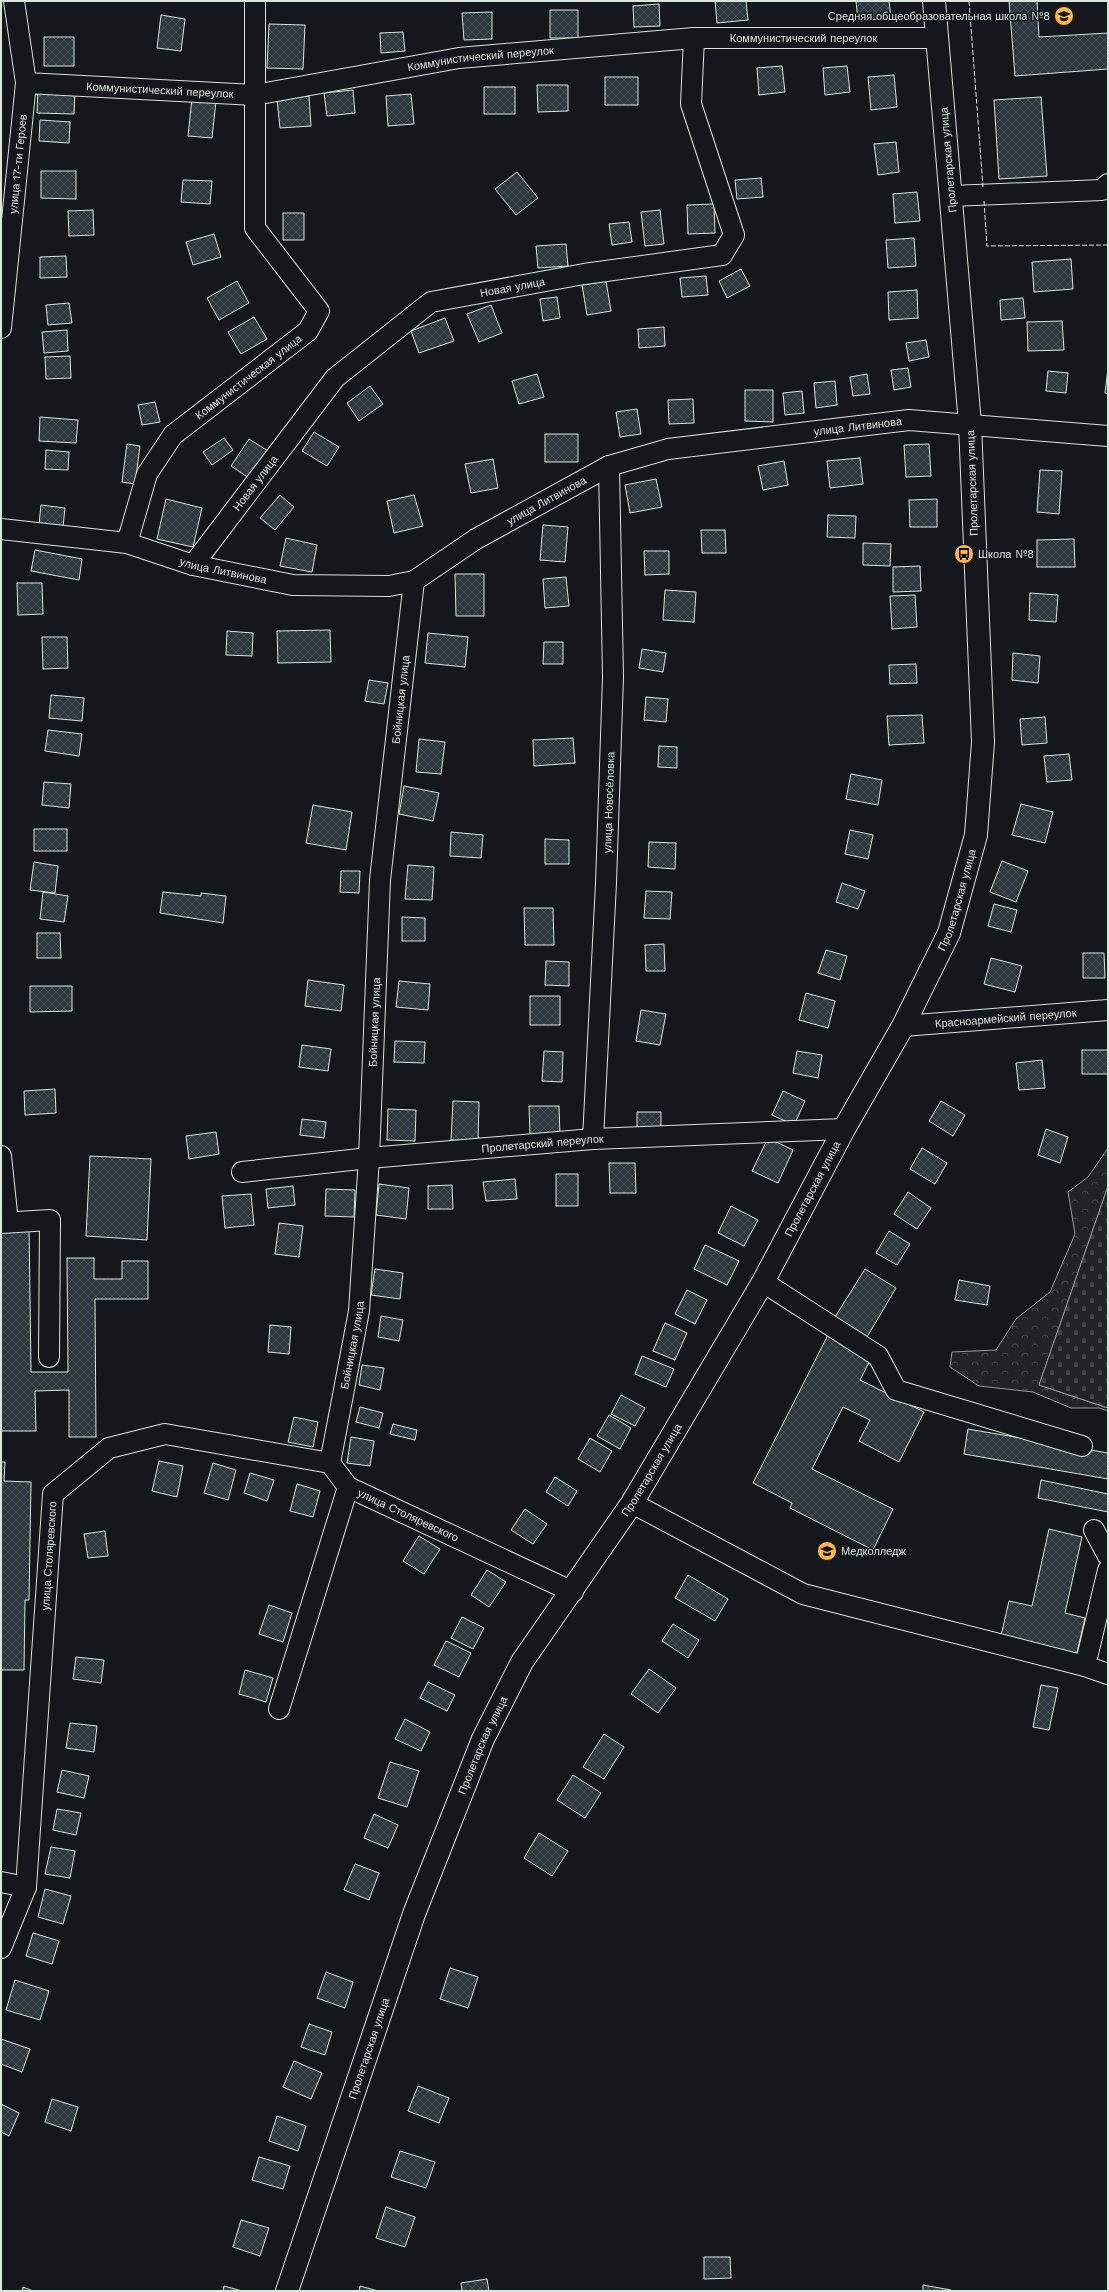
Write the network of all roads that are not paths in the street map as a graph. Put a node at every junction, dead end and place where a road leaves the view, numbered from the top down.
1 (14, 1) edge
2 (255, 1) edge
3 (934, 1) edge
4 (694, 38) junction
5 (937, 38) junction
6 (26, 83) junction
7 (255, 95) junction
8 (1108, 184) edge
9 (951, 196) junction
10 (1, 328) edge
11 (970, 424) junction
12 (1108, 436) edge
13 (609, 466) junction
14 (1, 529) edge
15 (127, 543) junction
16 (193, 565) junction
17 (414, 581) junction
18 (1108, 1010) edge
19 (903, 1026) junction
20 (844, 1129) junction
21 (593, 1139) junction
22 (1, 1156) edge
23 (369, 1158) junction
24 (242, 1172) dead end
25 (4, 1222) edge
26 (764, 1282) junction
27 (49, 1357) dead end
28 (1082, 1446) dead end
29 (330, 1463) junction
30 (348, 1487) junction
31 (632, 1503) junction
32 (1094, 1530) dead end
33 (1108, 1556) edge
34 (1108, 1570) edge
35 (573, 1592) junction
36 (1085, 1666) junction
37 (1108, 1674) edge
38 (279, 1709) dead end
39 (1, 1882) edge
40 (26, 1887) junction
41 (1, 1948) edge
42 (287, 2291) edge

1 - 6 street, улица 17-ти Героев
2 - 7 street, Коммунистическая улица
3 - 5 main road, Пролетарская улица
4 - 5 street, Коммунистический переулок
4 - 7 street, Коммунистический переулок
4 - 16 street, Новая улица
5 - 9 main road, Пролетарская улица
6 - 7 street, Коммунистический переулок
6 - 10 street, улица 17-ти Героев
7 - 15 street, Коммунистическая улица
8 - 9 street
9 - 11 main road, Пролетарская улица
11 - 12 street, улица Литвинова
11 - 13 street, улица Литвинова
11 - 19 main road, Пролетарская улица
13 - 17 street, улица Литвинова
13 - 21 street, улица Новосёловка
14 - 15 street, улица Литвинова
15 - 16 street, улица Литвинова
16 - 17 street, улица Литвинова
17 - 23 street, Бойницкая улица
18 - 19 street, Красноармейский переулок
19 - 20 main road, Пролетарская улица
20 - 21 street, Пролетарский переулок
20 - 26 main road, Пролетарская улица
21 - 23 street, Пролетарский переулок
22 - 25 street
23 - 24 street, Пролетарский переулок
23 - 29 street, Бойницкая улица
25 - 27 street
26 - 28 street
26 - 31 main road, Пролетарская улица
29 - 30 street, улица Столяревского
29 - 40 street, улица Столяревского
30 - 35 street, улица Столяревского
30 - 38 street
31 - 35 main road, Пролетарская улица
31 - 36 street
32 - 33 street
34 - 36 street
35 - 42 main road, Пролетарская улица
36 - 37 street
39 - 40 street
40 - 41 street, улица Столяревского

